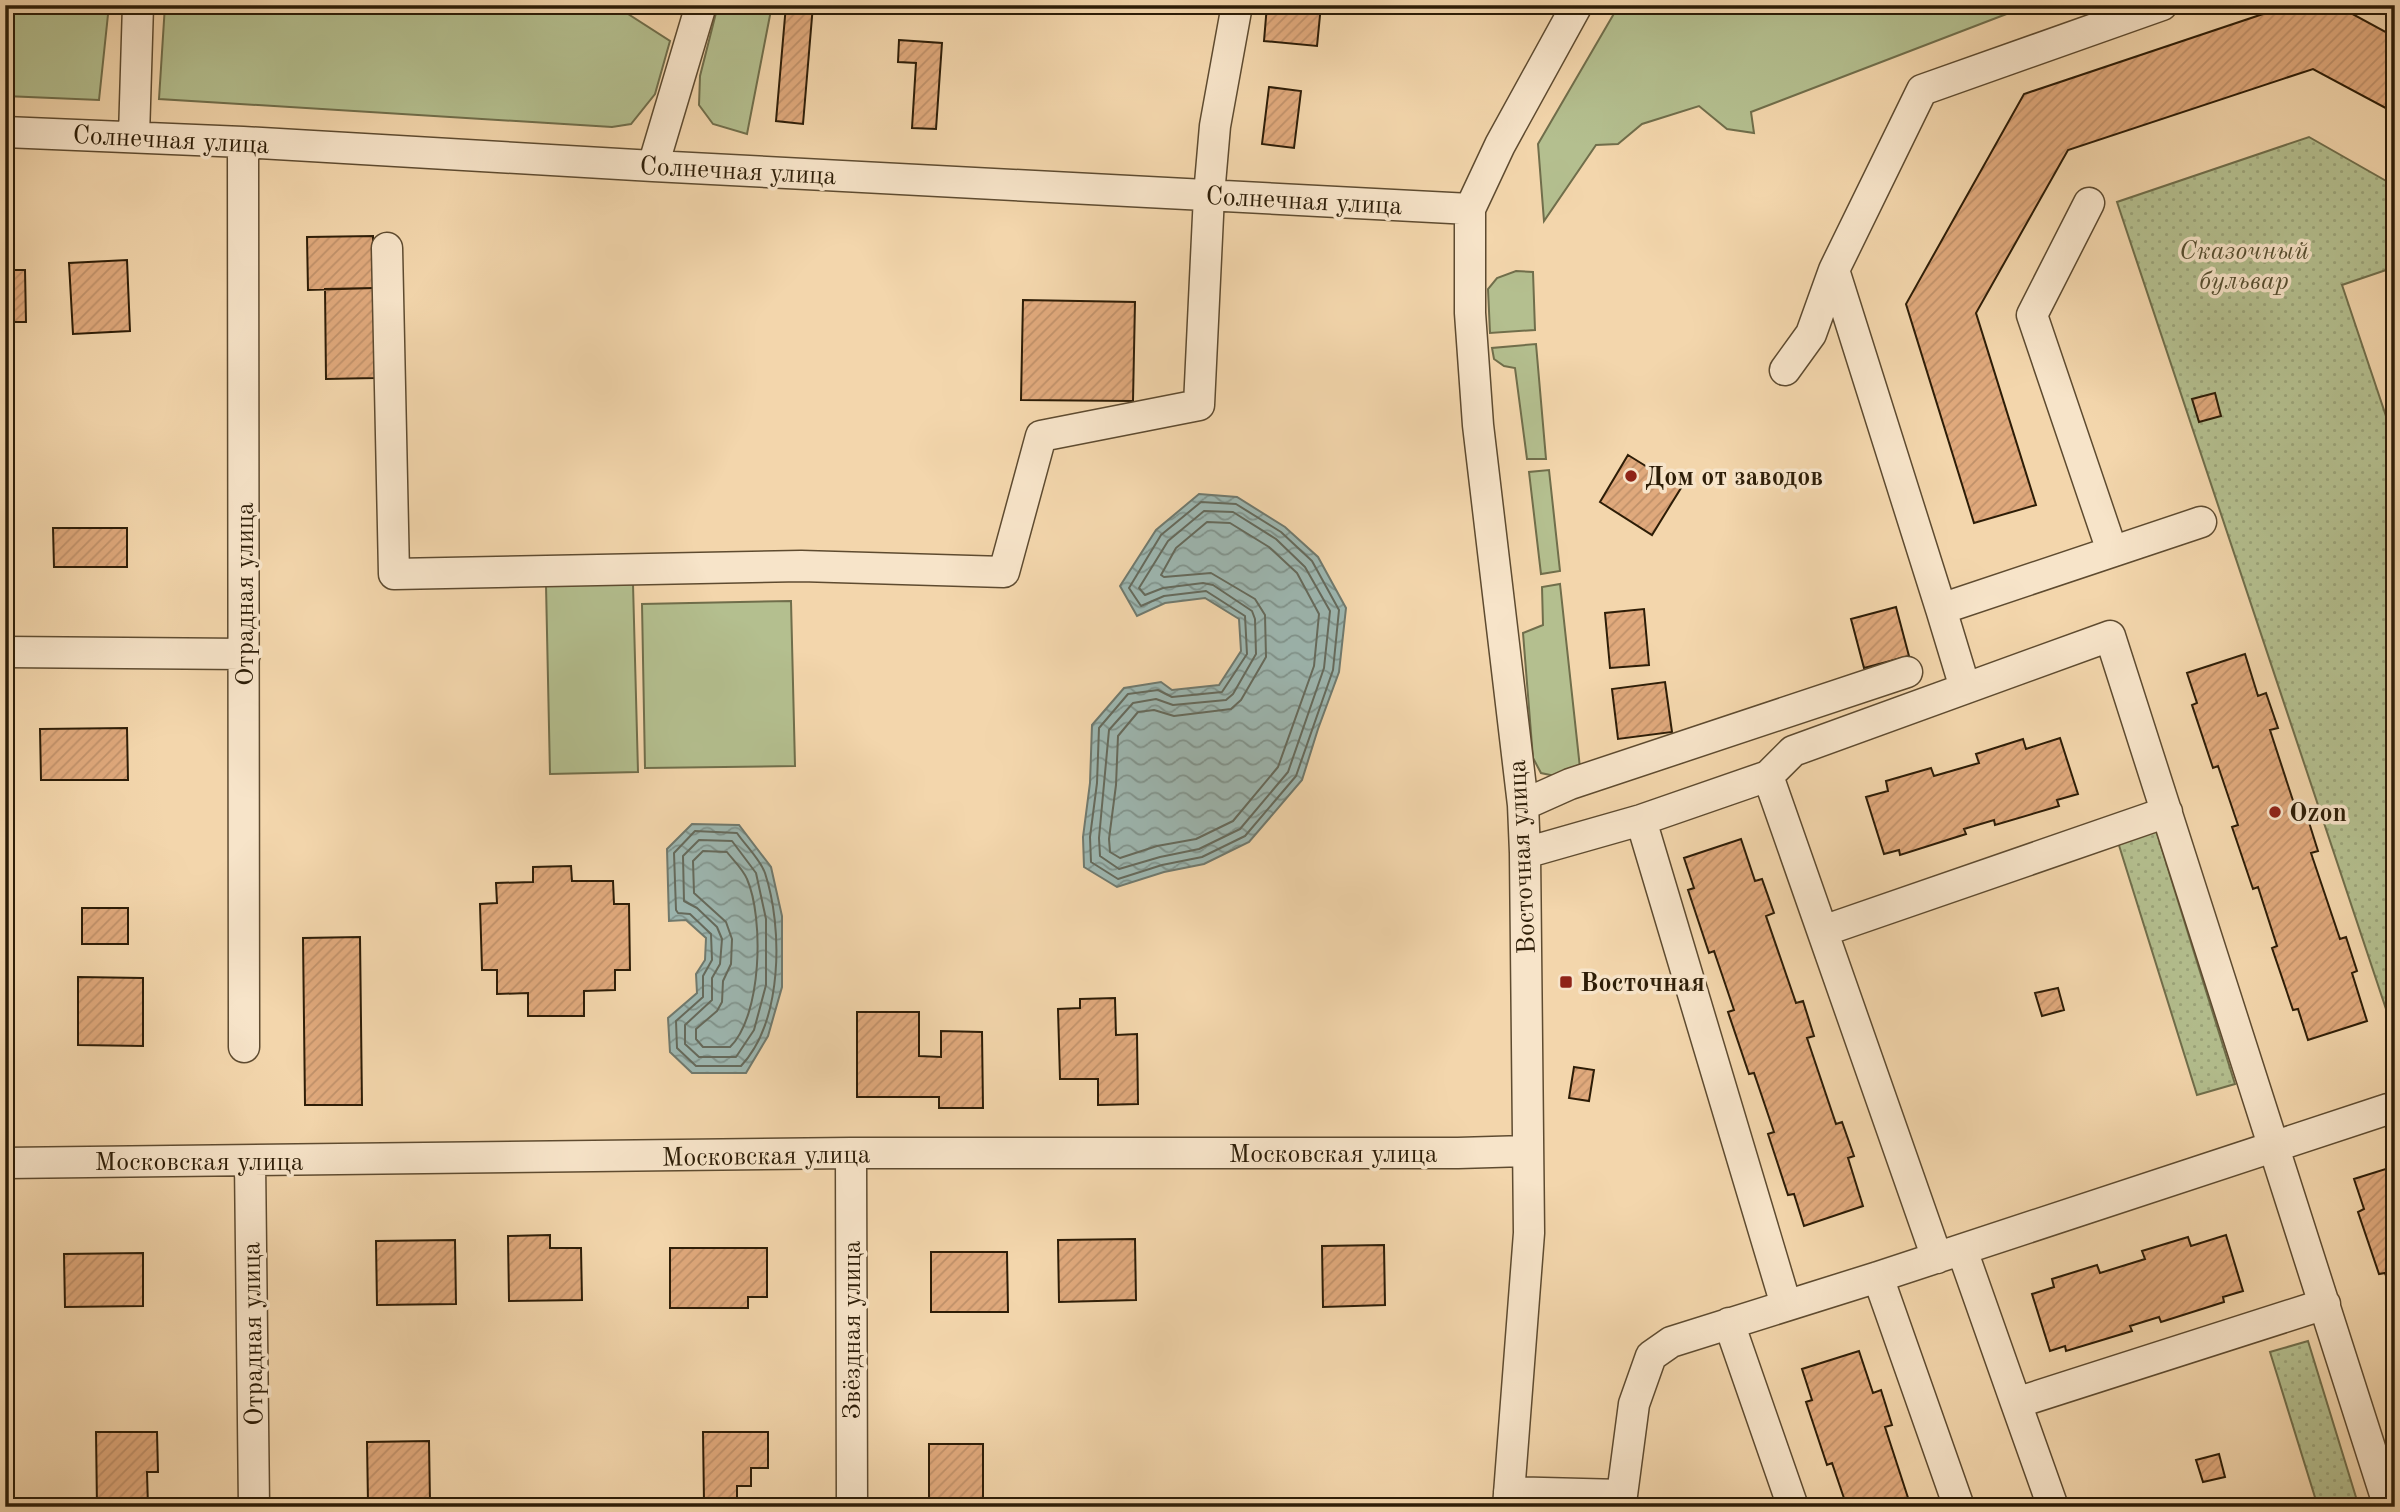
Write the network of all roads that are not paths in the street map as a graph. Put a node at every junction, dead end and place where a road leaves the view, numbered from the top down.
1 (138, 5) edge
2 (701, 5) edge
3 (1237, 5) edge
4 (1577, 5) edge
5 (2162, 5) edge
6 (5, 132) edge
7 (134, 136) junction
8 (243, 142) junction
9 (653, 166) junction
10 (1209, 195) junction
11 (2089, 203) dead end
12 (1470, 209) junction
13 (387, 248) dead end
14 (1833, 270) junction
15 (1785, 370) dead end
16 (2201, 522) dead end
17 (2112, 551) junction
18 (1941, 609) junction
19 (5, 652) edge
20 (244, 654) junction
21 (1907, 672) dead end
22 (1965, 688) junction
23 (1768, 776) junction
24 (1523, 806) junction
25 (2167, 812) junction
26 (1640, 820) junction
27 (1525, 853) junction
28 (1824, 931) junction
29 (244, 1047) dead end
30 (2388, 1110) dead end
31 (2275, 1147) junction
32 (1527, 1150) junction
33 (851, 1153) junction
34 (250, 1161) junction
35 (5, 1163) edge
36 (1949, 1254) junction
37 (1878, 1277) junction
38 (2325, 1304) junction
39 (1786, 1305) junction
40 (1729, 1322) junction
41 (2016, 1403) junction
42 (1509, 1499) edge
43 (254, 1507) edge
44 (852, 1507) edge
45 (1793, 1507) edge
46 (1959, 1507) edge
47 (2053, 1507) edge
48 (2389, 1507) edge

1 - 7 street
2 - 9 street
3 - 10 street
4 - 12 street
5 - 14 street
6 - 7 street, Солнечная улица
7 - 8 street, Солнечная улица
8 - 9 street, Солнечная улица
8 - 20 street, Отрадная улица
9 - 10 street, Солнечная улица
10 - 12 street, Солнечная улица
10 - 13 street
11 - 17 street
12 - 24 street, Восточная улица
14 - 15 street
14 - 18 street
16 - 17 street
17 - 18 street
18 - 22 street
19 - 20 street
20 - 29 street, Отрадная улица
21 - 24 street
22 - 23 street
22 - 25 street
23 - 26 street
23 - 28 street
24 - 27 street, Восточная улица
25 - 28 street
25 - 31 street
26 - 27 street
26 - 39 street
27 - 32 street, Восточная улица
28 - 36 street
30 - 31 street
31 - 36 street
31 - 38 street
32 - 33 street, Московская улица
32 - 42 street, Восточная улица
33 - 34 street, Московская улица
33 - 44 street, Звёздная улица
34 - 35 street, Московская улица
34 - 43 street, Отрадная улица
36 - 37 street
36 - 41 street
37 - 39 street
37 - 46 street
38 - 41 street
38 - 48 street
39 - 40 street
40 - 42 street
40 - 45 street
41 - 47 street

